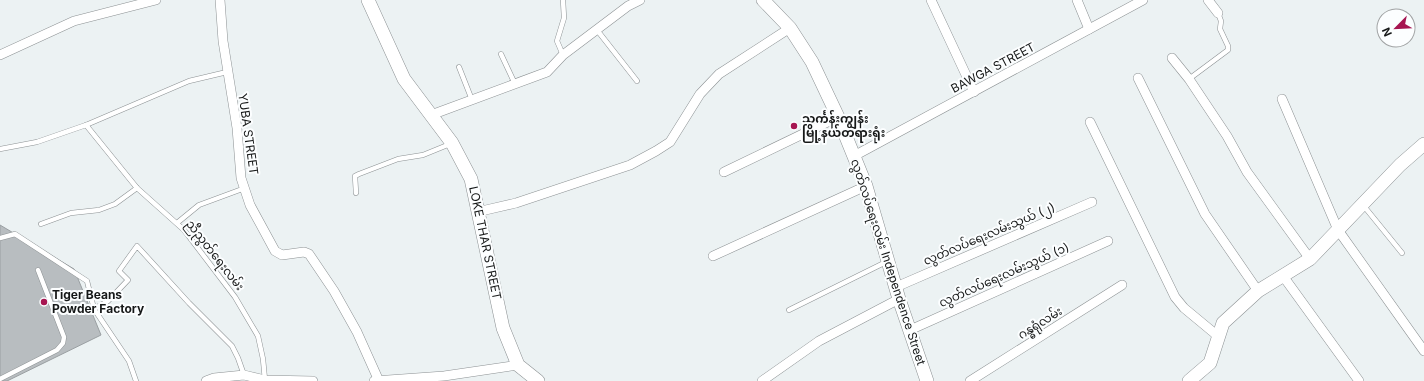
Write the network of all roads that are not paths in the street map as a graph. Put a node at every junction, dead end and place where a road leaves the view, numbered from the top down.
1 (156, 0) edge
2 (220, 0) edge
3 (368, 0) edge
4 (563, 0) edge
5 (640, 0) edge
6 (931, 0) edge
7 (1077, 0) edge
8 (1143, 0) edge
9 (1208, 0) edge
10 (769, 3) edge
11 (1218, 13) joint
12 (790, 28) junction
13 (1089, 29) junction
14 (597, 30) junction
15 (501, 54) dead end
16 (0, 55) edge
17 (563, 55) junction
18 (1172, 58) dead end
19 (459, 67) dead end
20 (227, 72) junction
21 (1138, 78) dead end
22 (1189, 79) junction
23 (637, 82) dead end
24 (515, 84) junction
25 (974, 92) junction
26 (1282, 99) dead end
27 (472, 100) junction
28 (431, 115) junction
29 (838, 117) junction
30 (1090, 122) dead end
31 (86, 125) junction
32 (452, 143) junction
33 (1424, 144) edge
34 (0, 149) edge
35 (854, 156) junction
36 (724, 172) dead end
37 (866, 186) junction
38 (137, 188) junction
39 (245, 188) junction
40 (356, 193) dead end
41 (1092, 202) dead end
42 (1362, 204) junction
43 (477, 212) junction
44 (177, 223) junction
45 (41, 224) dead end
46 (1338, 230) junction
47 (0, 238) edge
48 (1108, 241) dead end
49 (1402, 253) dead end
50 (714, 256) dead end
51 (1310, 259) junction
52 (888, 261) junction
53 (38, 270) dead end
54 (1283, 276) junction
55 (1122, 285) dead end
56 (1258, 291) junction
57 (898, 293) junction
58 (94, 309) junction
59 (789, 310) dead end
60 (910, 330) junction
61 (1219, 337) junction
62 (1424, 351) edge
63 (518, 365) junction
64 (244, 375) junction
65 (0, 379) edge
66 (266, 380) edge
67 (136, 381) edge
68 (206, 381) edge
69 (313, 381) edge
70 (374, 381) edge
71 (379, 381) edge
72 (538, 381) edge
73 (762, 381) edge
74 (927, 381) edge
75 (970, 381) edge
76 (1189, 381) edge
77 (1359, 381) edge

1 - 16 street
2 - 20 street, YUBA STREET
3 - 28 street, LOKE THAR STREET
4 - 17 lane
5 - 14 street
6 - 25 street
7 - 13 street
8 - 13 street, BAWGA STREET
9 - 11 street
10 - 12 street, လွတ်လပ်ရေးလမ်း Independence Street
11 - 22 lane
12 - 29 street, လွတ်လပ်ရေးလမ်း Independence Street
12 - 43 street
13 - 25 street, BAWGA STREET
14 - 17 street
14 - 23 lane
15 - 24 lane
17 - 24 street
18 - 22 street
19 - 27 lane
20 - 31 lane
20 - 39 street, YUBA STREET
21 - 56 street
22 - 51 street
24 - 27 street
25 - 35 street, BAWGA STREET
26 - 46 street
27 - 28 street
28 - 32 street, LOKE THAR STREET
29 - 35 street, လွတ်လပ်ရေးလမ်း Independence Street
29 - 36 street
30 - 61 street
31 - 34 lane
31 - 38 lane, ညီညွတ်ရေးလမ်း
32 - 40 lane
32 - 43 street, LOKE THAR STREET
33 - 42 street
35 - 37 street, လွတ်လပ်ရေးလမ်း Independence Street
37 - 50 street
37 - 52 street, လွတ်လပ်ရေးလမ်း Independence Street
38 - 44 lane, ညီညွတ်ရေးလမ်း
38 - 45 lane
39 - 44 lane
39 - 71 street, YUBA STREET
41 - 57 street, လွတ်လပ်ရေးလမ်းသွယ် (၂)
42 - 46 street
42 - 49 lane
43 - 63 street, LOKE THAR STREET
44 - 66 lane, ညီညွတ်ရေးလမ်း
46 - 51 street
46 - 62 street
47 - 58 lane
48 - 60 street, လွတ်လပ်ရေးလမ်းသွယ် (၁)
51 - 54 street
52 - 57 street, လွတ်လပ်ရေးလမ်း Independence Street
52 - 59 lane
53 - 65 lane
54 - 56 street
54 - 77 street
55 - 75 street, ဂန္ဓရုံလမ်း
56 - 61 street
57 - 60 street, လွတ်လပ်ရေးလမ်း Independence Street
57 - 73 street, လွတ်လပ်ရေးလမ်းသွယ် (၂)
58 - 64 lane
58 - 67 lane
60 - 74 street, လွတ်လပ်ရေးလမ်း Independence Street
61 - 76 street
63 - 71 street
63 - 72 street
64 - 66 street
64 - 68 street
66 - 69 street
70 - 71 street

